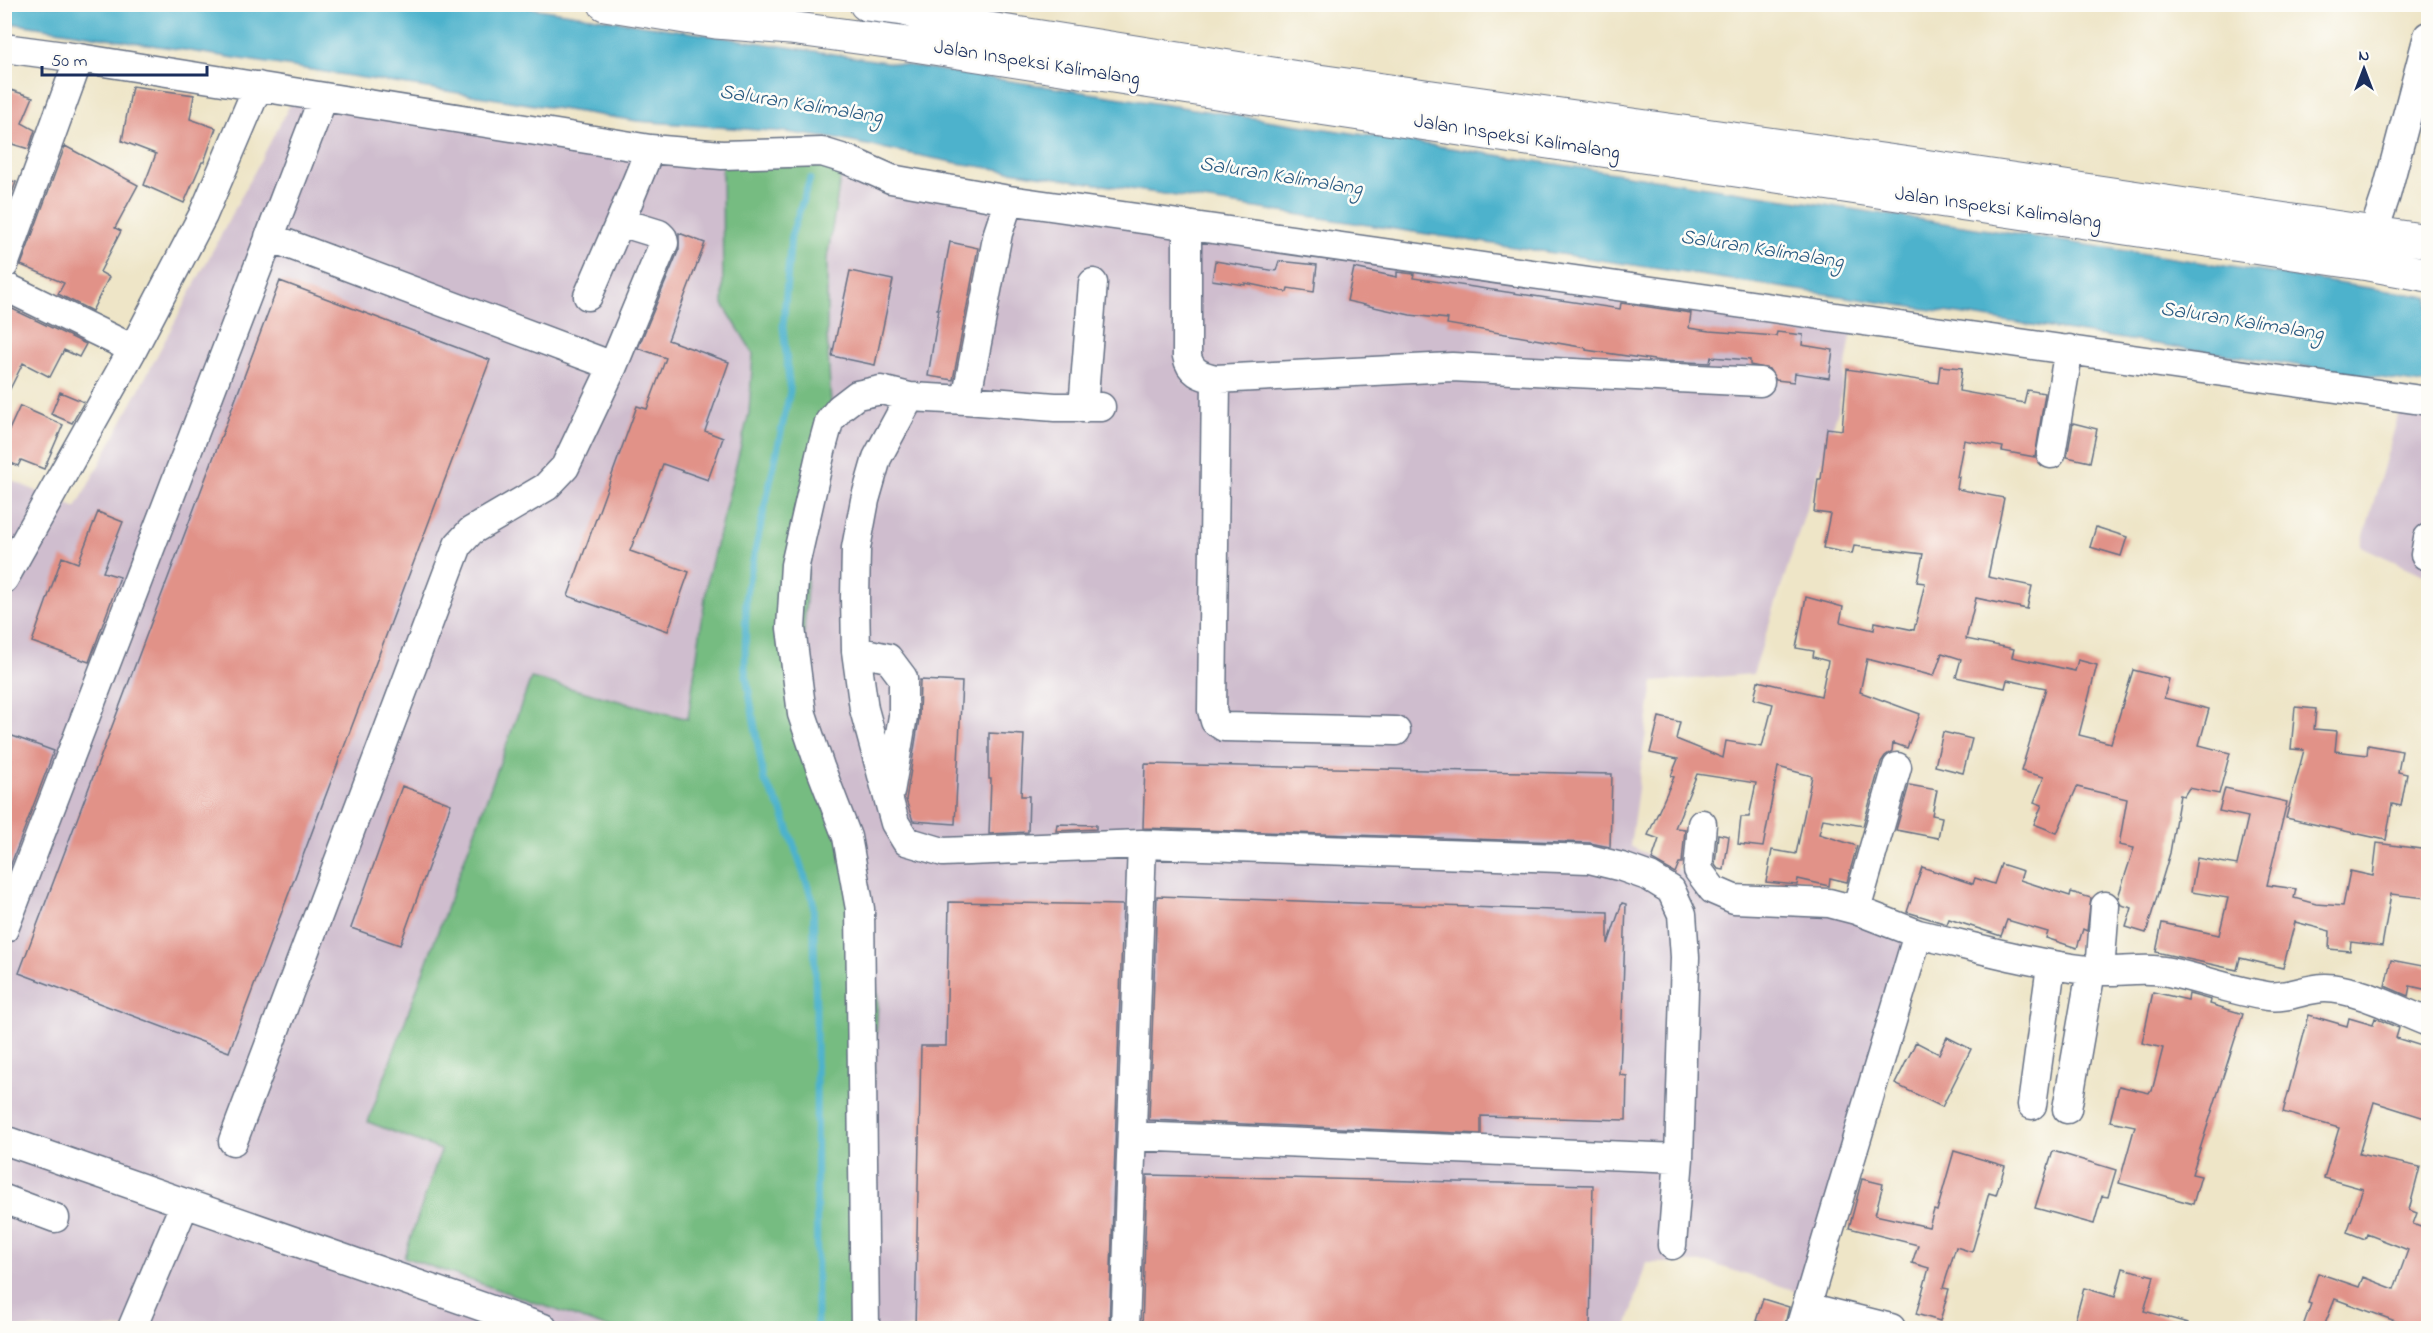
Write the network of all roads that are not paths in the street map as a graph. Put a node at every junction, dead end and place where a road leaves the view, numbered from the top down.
1 (605, 4) edge
2 (867, 5) edge
3 (904, 7) edge
4 (718, 13) edge
5 (952, 26) edge
6 (2428, 36) edge
7 (889, 42) junction
8 (4, 48) edge
9 (79, 58) junction
10 (258, 86) junction
11 (1312, 93) junction
12 (323, 98) junction
13 (650, 149) junction
14 (1910, 164) junction
15 (1901, 195) junction
16 (1009, 200) junction
17 (620, 222) junction
18 (1187, 225) junction
19 (269, 237) junction
20 (2428, 241) edge
21 (2371, 249) junction
22 (4, 265) edge
23 (2428, 275) edge
24 (1094, 283) dead end
25 (4, 286) edge
26 (588, 297) dead end
27 (133, 349) junction
28 (2069, 349) junction
29 (613, 366) junction
30 (1216, 379) junction
31 (1760, 382) dead end
32 (910, 397) junction
33 (966, 400) junction
34 (2428, 401) edge
35 (2050, 454) dead end
36 (4, 579) edge
37 (856, 651) junction
38 (1396, 731) dead end
39 (1897, 767) dead end
40 (889, 800) junction
41 (1702, 824) dead end
42 (1142, 844) junction
43 (2105, 906) dead end
44 (1856, 910) junction
45 (4, 929) edge
46 (1918, 933) junction
47 (2051, 966) junction
48 (2096, 971) junction
49 (2428, 1022) edge
50 (2032, 1105) dead end
51 (2067, 1108) dead end
52 (1133, 1136) junction
53 (4, 1140) edge
54 (233, 1141) dead end
55 (1679, 1158) junction
56 (4, 1199) edge
57 (185, 1203) junction
58 (55, 1218) dead end
59 (1672, 1245) dead end
60 (1804, 1318) edge
61 (531, 1326) edge
62 (132, 1329) edge
63 (865, 1329) edge
64 (1125, 1329) edge
65 (1891, 1329) edge

1 - 4 main road, Jalan Inspeksi Kalimalang
2 - 3 main road, Jalan Inspeksi Kalimalang
3 - 5 main road, Jalan Inspeksi Kalimalang
3 - 7 street
4 - 7 main road, Jalan Inspeksi Kalimalang
5 - 7 main road, Jalan Inspeksi Kalimalang
5 - 11 main road, Jalan Inspeksi Kalimalang
6 - 21 street
8 - 9 street
9 - 10 street
9 - 22 street
10 - 12 street
10 - 27 street
11 - 14 main road, Jalan Inspeksi Kalimalang
11 - 15 main road, Jalan Inspeksi Kalimalang
12 - 13 street
12 - 19 street
13 - 16 street
13 - 17 street
14 - 15 main road
14 - 21 main road, Jalan Inspeksi Kalimalang
15 - 21 main road, Jalan Inspeksi Kalimalang
16 - 18 street
16 - 33 street
17 - 26 street
17 - 29 street
18 - 28 street
18 - 30 street
19 - 29 street
19 - 45 street
20 - 21 main road, Jalan Inspeksi Kalimalang
21 - 23 main road, Jalan Inspeksi Kalimalang
24 - 33 street
25 - 27 street
27 - 36 street
28 - 34 street
28 - 35 street
29 - 54 street
30 - 31 street
30 - 38 street
32 - 33 street
32 - 37 street
32 - 63 street
37 - 40 street
37 - 40 street
39 - 44 street
40 - 42 street
41 - 44 street
42 - 52 street
42 - 55 street
43 - 48 street
44 - 46 street
46 - 47 street
46 - 60 street
47 - 48 street
47 - 50 street
48 - 49 street
48 - 51 street
52 - 55 street
52 - 64 street
53 - 57 street
55 - 59 street
56 - 58 street
57 - 61 street
57 - 62 street
60 - 65 street

